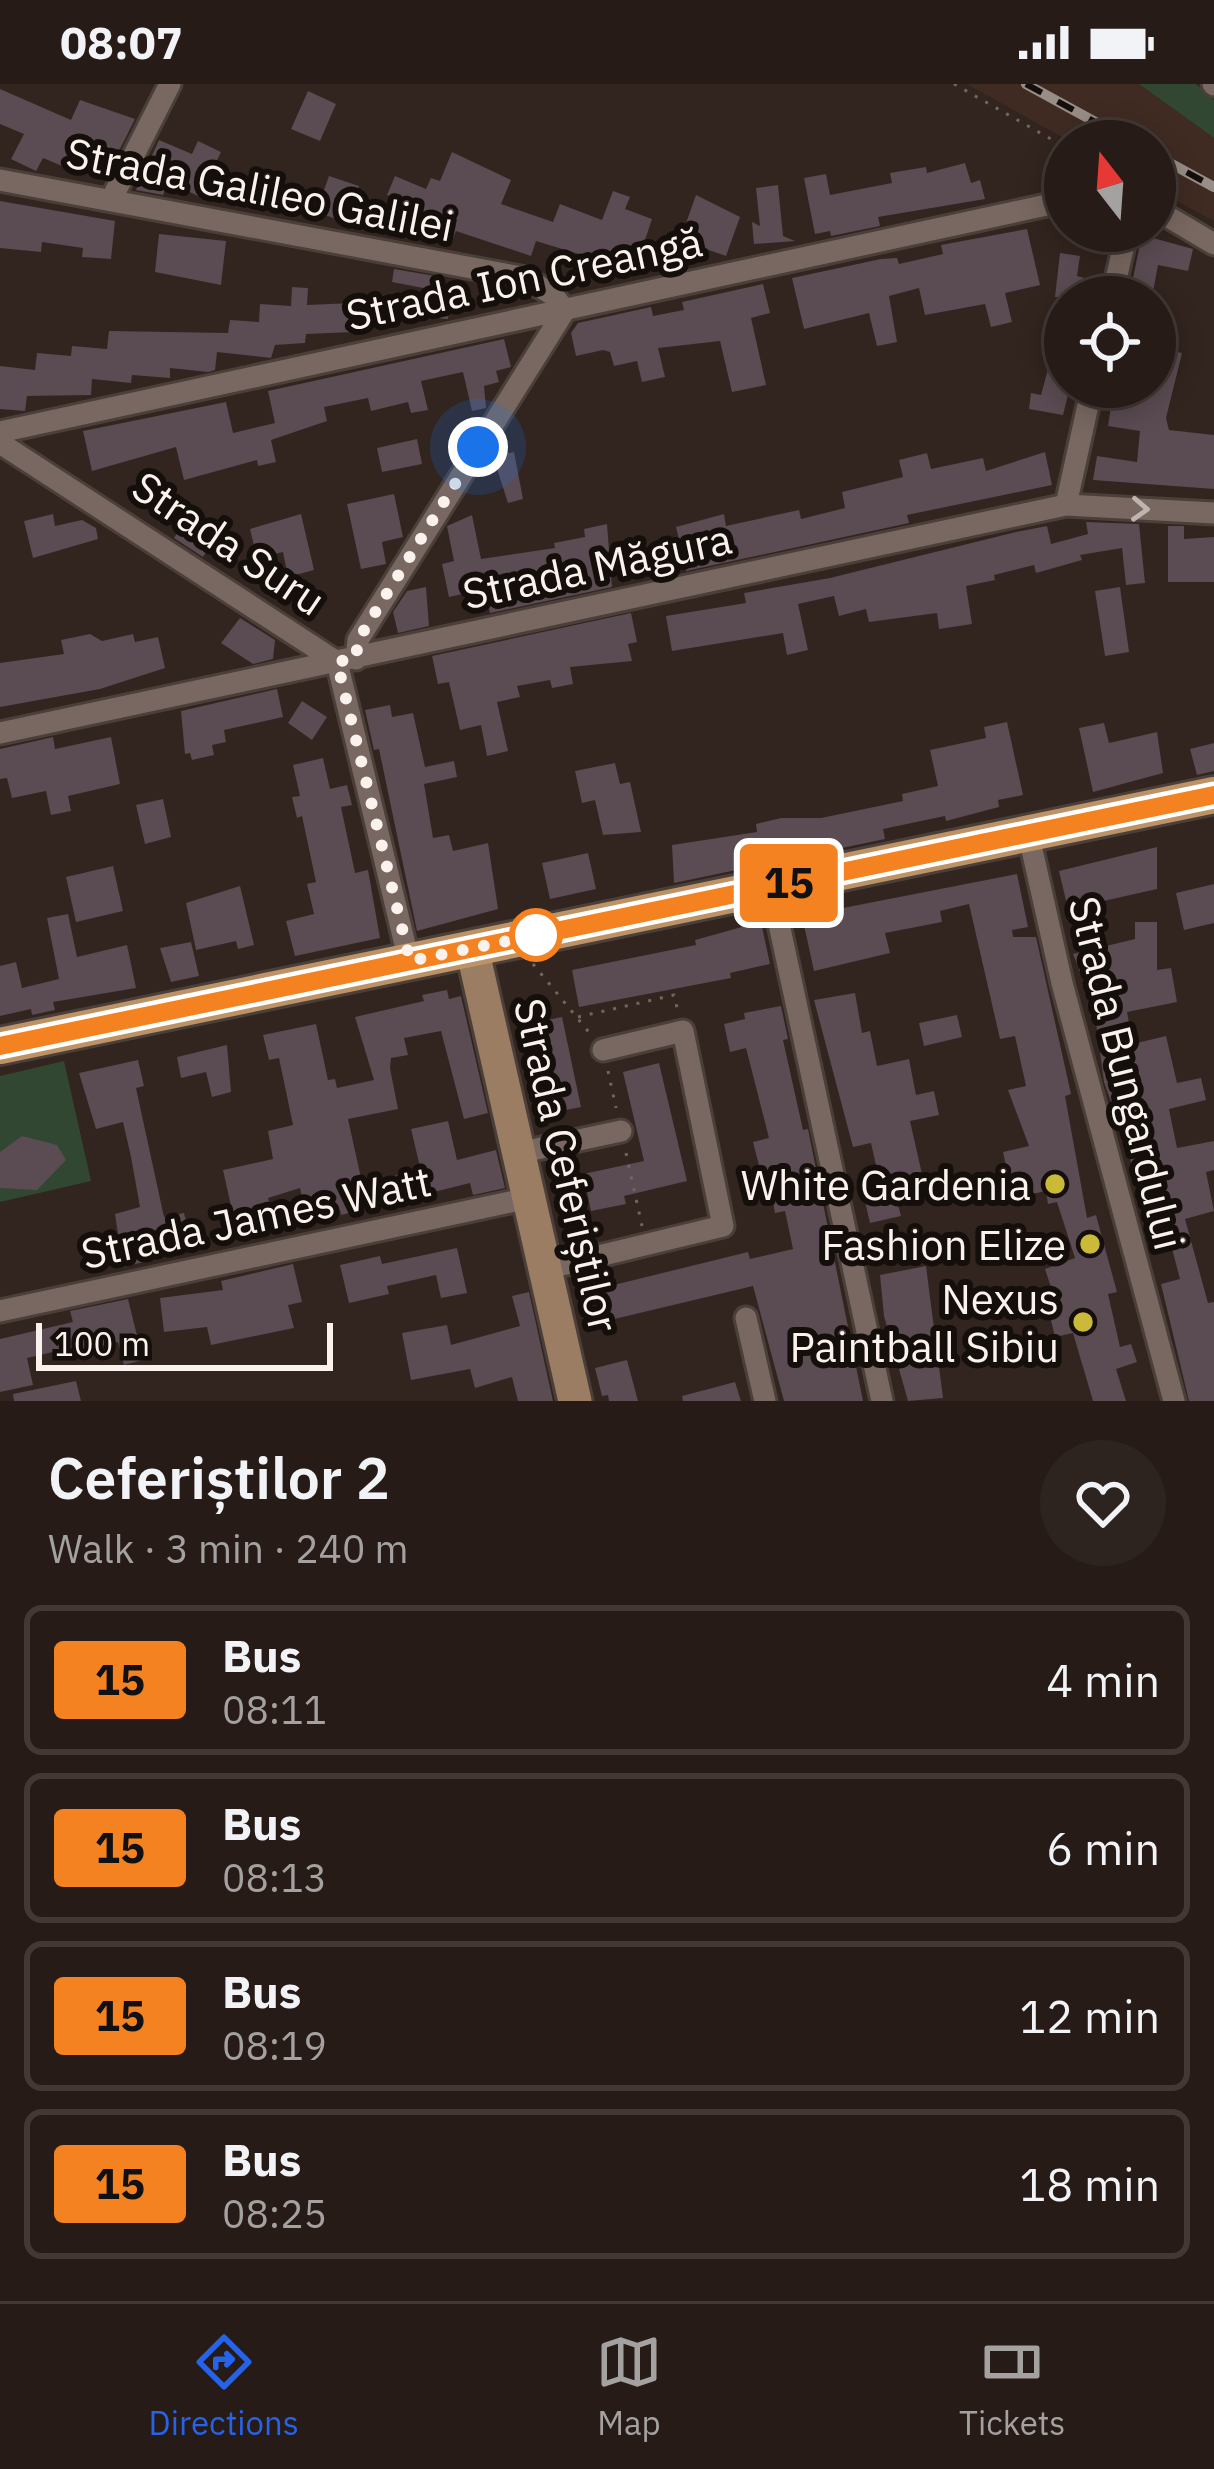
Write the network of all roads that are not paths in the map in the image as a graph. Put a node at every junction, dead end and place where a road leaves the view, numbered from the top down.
1 (170, 84) edge
2 (0, 180) edge
3 (111, 200) junction
4 (1044, 206) edge
5 (1176, 221) edge
6 (1214, 244) edge
7 (565, 310) junction
8 (1087, 408) edge
9 (0, 432) edge
10 (0, 442) edge
11 (1066, 505) junction
12 (1214, 513) edge
13 (346, 660) junction
14 (0, 733) edge
15 (1214, 795) edge
16 (1028, 832) junction
17 (770, 887) junction
18 (472, 948) junction
19 (410, 961) junction
20 (0, 1046) edge
21 (603, 1050) road end
22 (621, 1131) dead end
23 (518, 1153) junction
24 (529, 1198) junction
25 (544, 1269) junction
26 (0, 1311) edge
27 (746, 1318) dead end
28 (574, 1401) edge
29 (765, 1401) edge
30 (882, 1401) edge
31 (1174, 1401) edge

1 - 3 street
2 - 3 street, Strada Galileo Galilei
3 - 7 street, Strada Galileo Galilei
4 - 7 street, Strada Ion Creangă
5 - 6 street
7 - 9 street, Strada Ion Creangă
7 - 13 street
8 - 11 street
10 - 13 street, Strada Suru
11 -> 12 street, Strada Măgura
11 - 13 street, Strada Măgura
13 - 14 street, Strada Măgura
13 - 19 street, Strada Suru
15 - 16 main road
16 - 17 main road
16 - 31 street, Strada Bungardului
17 - 18 main road
17 - 30 street
18 - 19 main road
18 - 23 street, Strada Ceferiștilor
19 - 20 main road
21 - 25 street
22 - 23 street
23 - 24 street, Strada Ceferiștilor
24 - 25 street, Strada Ceferiștilor
24 - 26 street, Strada James Watt
25 - 28 street, Strada Ceferiștilor
27 - 29 street

